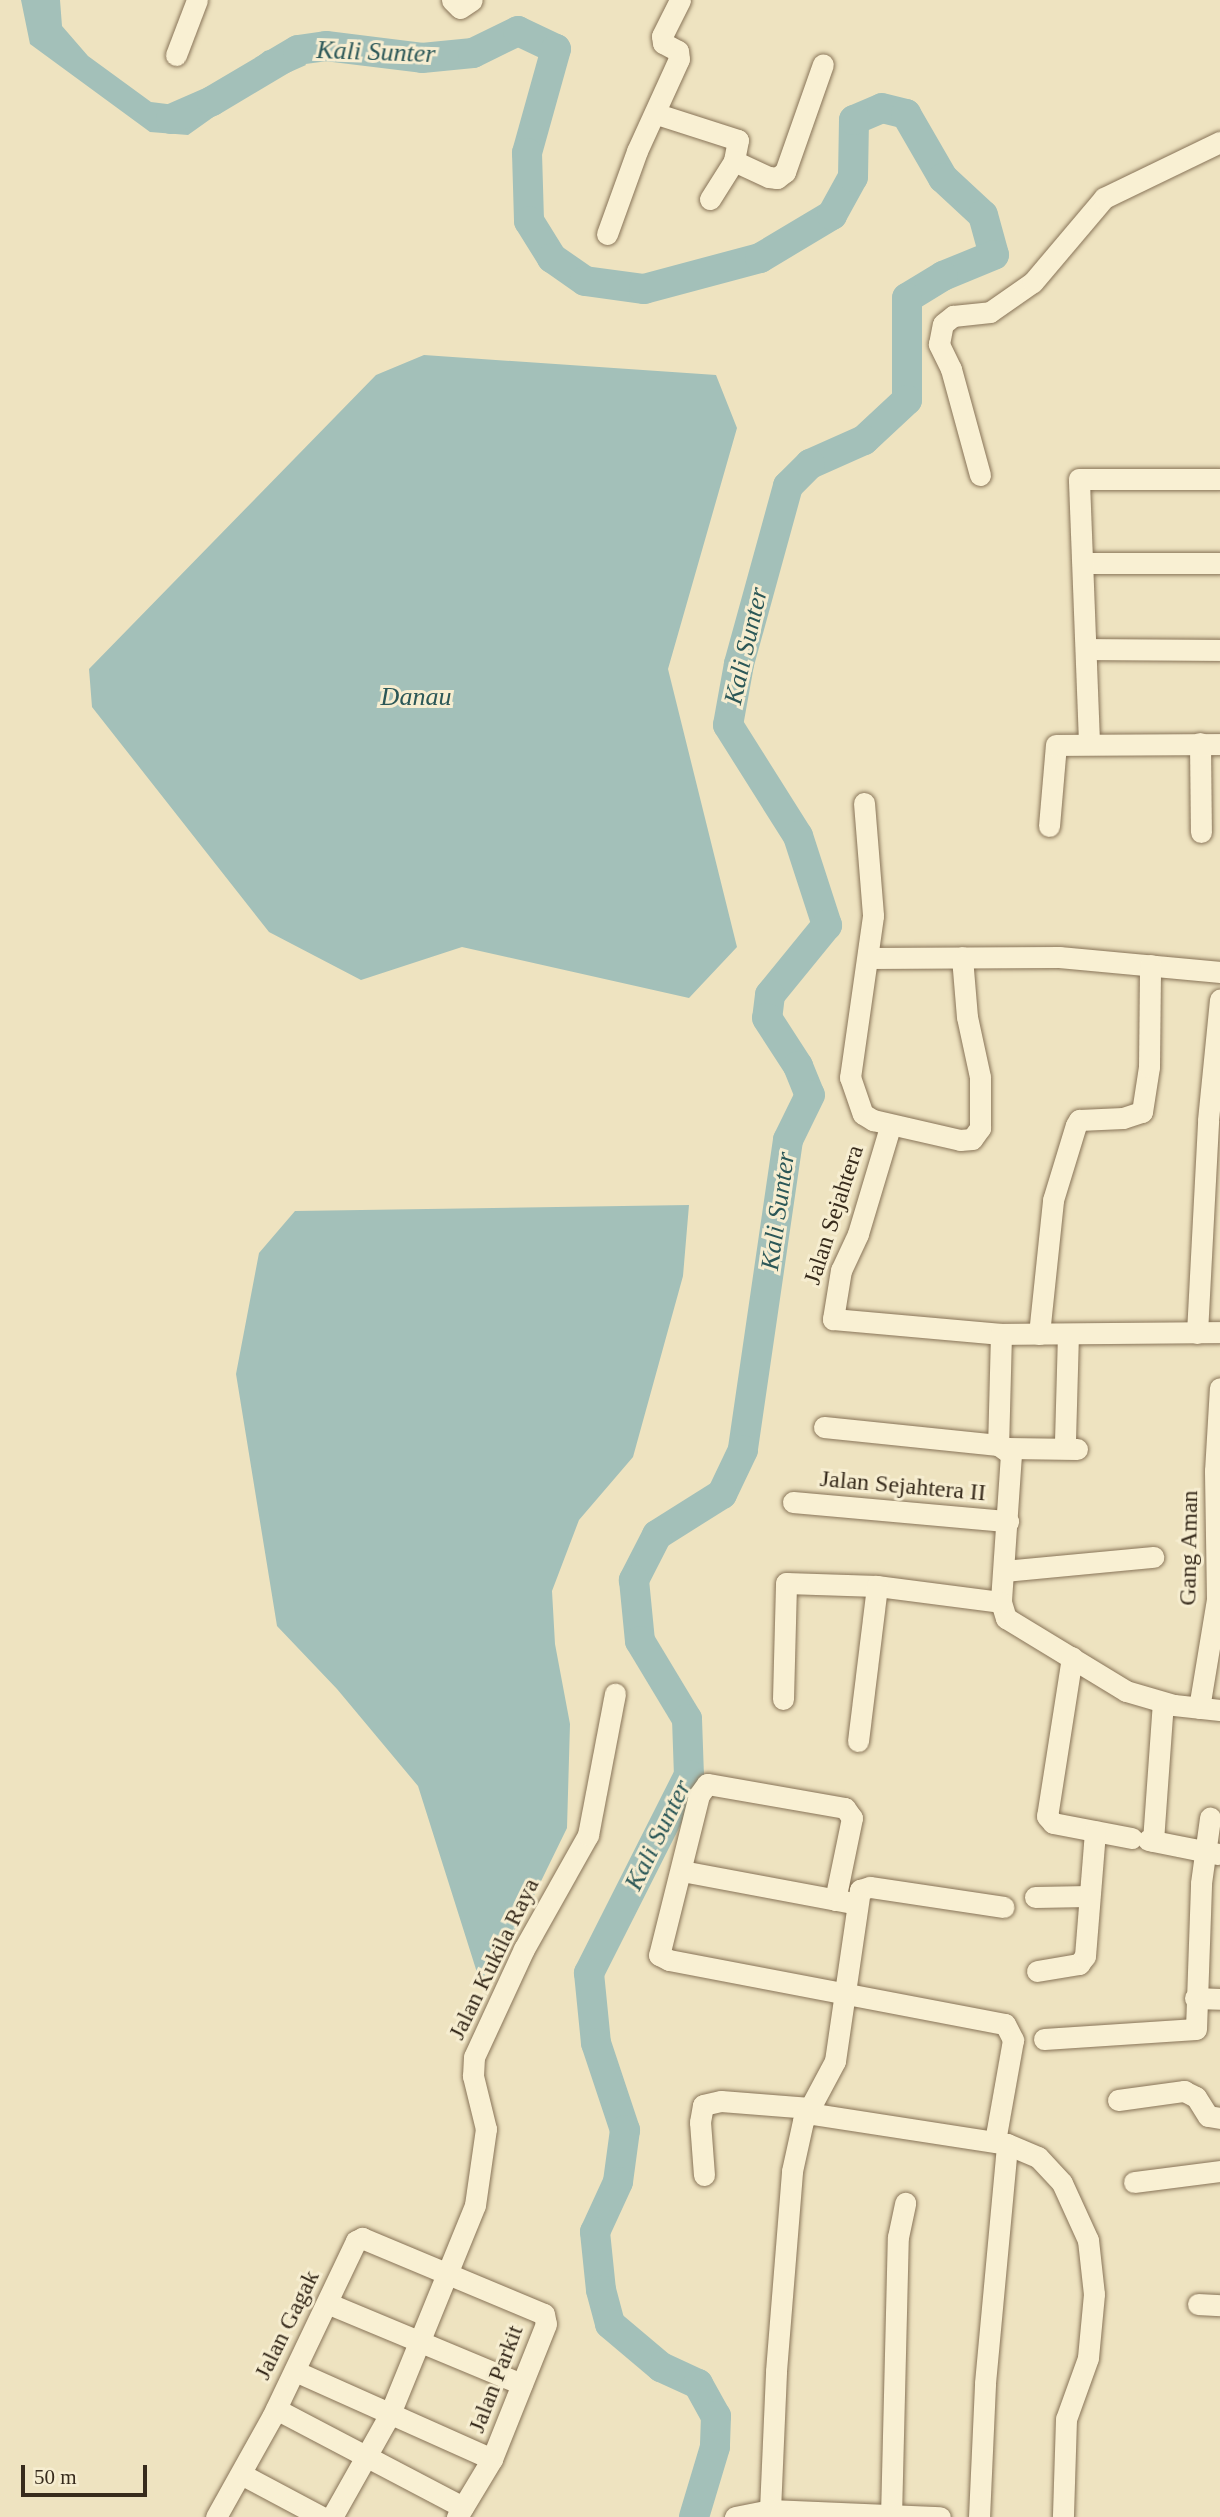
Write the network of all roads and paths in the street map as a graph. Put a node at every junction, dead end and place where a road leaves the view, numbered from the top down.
1 (197, 0) edge
2 (680, 0) edge
3 (176, 55) dead end
4 (823, 64) dead end
5 (657, 114) junction
6 (1220, 142) edge
7 (734, 161) junction
8 (710, 199) dead end
9 (607, 234) dead end
10 (980, 475) dead end
11 (1220, 479) edge
12 (1085, 563) junction
13 (1220, 563) edge
14 (1089, 649) junction
15 (1220, 650) edge
16 (1089, 742) junction
17 (1210, 743) edge
18 (864, 803) dead end
19 (1049, 826) dead end
20 (1201, 832) dead end
21 (962, 957) junction
22 (868, 958) junction
23 (1150, 965) junction
24 (1220, 972) edge
25 (1220, 1000) edge
26 (890, 1127) junction
27 (1214, 1146) edge
28 (1220, 1332) edge
29 (1197, 1333) junction
30 (1001, 1334) junction
31 (1039, 1334) junction
32 (1068, 1334) junction
33 (1220, 1388) edge
34 (824, 1427) dead end
35 (1003, 1447) junction
36 (793, 1502) dead end
37 (1008, 1521) junction
38 (1153, 1557) dead end
39 (1004, 1571) junction
40 (877, 1586) junction
41 (1001, 1602) junction
42 (1072, 1657) junction
43 (615, 1694) dead end
44 (783, 1699) dead end
45 (1163, 1703) junction
46 (1209, 1709) edge
47 (858, 1741) dead end
48 (1210, 1818) dead end
49 (1095, 1832) junction
50 (1144, 1840) junction
51 (1213, 1853) edge
52 (682, 1871) junction
53 (1035, 1896) dead end
54 (1089, 1896) junction
55 (845, 1902) junction
56 (1004, 1907) dead end
57 (1037, 1971) dead end
58 (845, 1991) junction
59 (1195, 1998) junction
60 (1220, 1999) edge
61 (1044, 2039) dead end
62 (1118, 2100) dead end
63 (808, 2110) junction
64 (1220, 2118) edge
65 (1001, 2143) junction
66 (1220, 2171) edge
67 (704, 2175) dead end
68 (1134, 2182) dead end
69 (905, 2203) dead end
70 (447, 2271) junction
71 (327, 2303) junction
72 (1198, 2304) dead end
73 (1220, 2305) edge
74 (418, 2344) junction
75 (295, 2371) junction
76 (522, 2384) junction
77 (276, 2409) junction
78 (389, 2416) junction
79 (368, 2456) junction
80 (492, 2459) junction
81 (241, 2474) junction
82 (460, 2512) edge
83 (781, 2512) edge
84 (891, 2515) edge
85 (216, 2517) edge
86 (322, 2517) edge
87 (332, 2517) edge
88 (735, 2517) edge
89 (940, 2517) edge
90 (979, 2517) edge
91 (1063, 2517) edge

1 - 3 street
2 - 5 street
4 - 7 street
5 - 7 street
5 - 9 street
6 - 10 street
7 - 8 street
11 - 12 street
12 - 13 street
12 - 14 street
14 - 15 street
14 - 16 street
16 - 17 street
16 - 19 street
17 - 20 street
18 - 22 street
21 - 22 street
21 - 23 street
21 - 26 street
22 - 26 street
23 - 24 street
23 - 31 street
25 - 27 street
26 - 30 street, Jalan Sejahtera
27 - 29 street
28 - 29 street, Jalan Sejahtera
29 - 32 street, Jalan Sejahtera
30 - 31 street, Jalan Sejahtera
30 - 35 street
31 - 32 street, Jalan Sejahtera
32 - 35 street
33 - 46 street, Gang Aman
34 - 35 street
35 - 37 street
36 - 37 street, Jalan Sejahtera II
37 - 39 street
38 - 39 street
39 - 41 street
40 - 41 street
40 - 44 street
40 - 47 street
41 - 42 street
42 - 45 street
42 - 49 street
43 - 70 street, Jalan Kukila Raya
45 - 46 street
45 - 50 street
48 - 51 street
49 - 50 street
49 - 54 street
50 - 51 street
51 - 59 street
52 - 55 street
52 - 55 street
52 - 58 street
53 - 54 street
54 - 57 street
55 - 56 street
55 - 58 street
58 - 63 street
58 - 65 street
59 - 60 street
59 - 61 street
62 - 64 street
63 - 65 street
63 - 67 street
63 - 83 street
65 - 90 street
65 - 91 street
66 - 68 street
69 - 84 street
70 - 71 street, Jalan Gagak
70 - 74 street, Jalan Kukila Raya
70 - 76 street, Jalan Parkit
71 - 74 street
71 - 75 street, Jalan Gagak
72 - 73 street
74 - 76 street
74 - 78 street, Jalan Kukila Raya
75 - 77 street, Jalan Gagak
75 - 78 street
76 - 80 street, Jalan Parkit
77 - 79 street
77 - 81 street, Jalan Gagak
78 - 79 street, Jalan Kukila Raya
78 - 80 street
79 - 82 street
79 - 87 street, Jalan Kukila Raya
80 - 82 street, Jalan Parkit
81 - 85 street, Jalan Gagak
81 - 86 street
83 - 84 street
83 - 88 street
84 - 89 street

